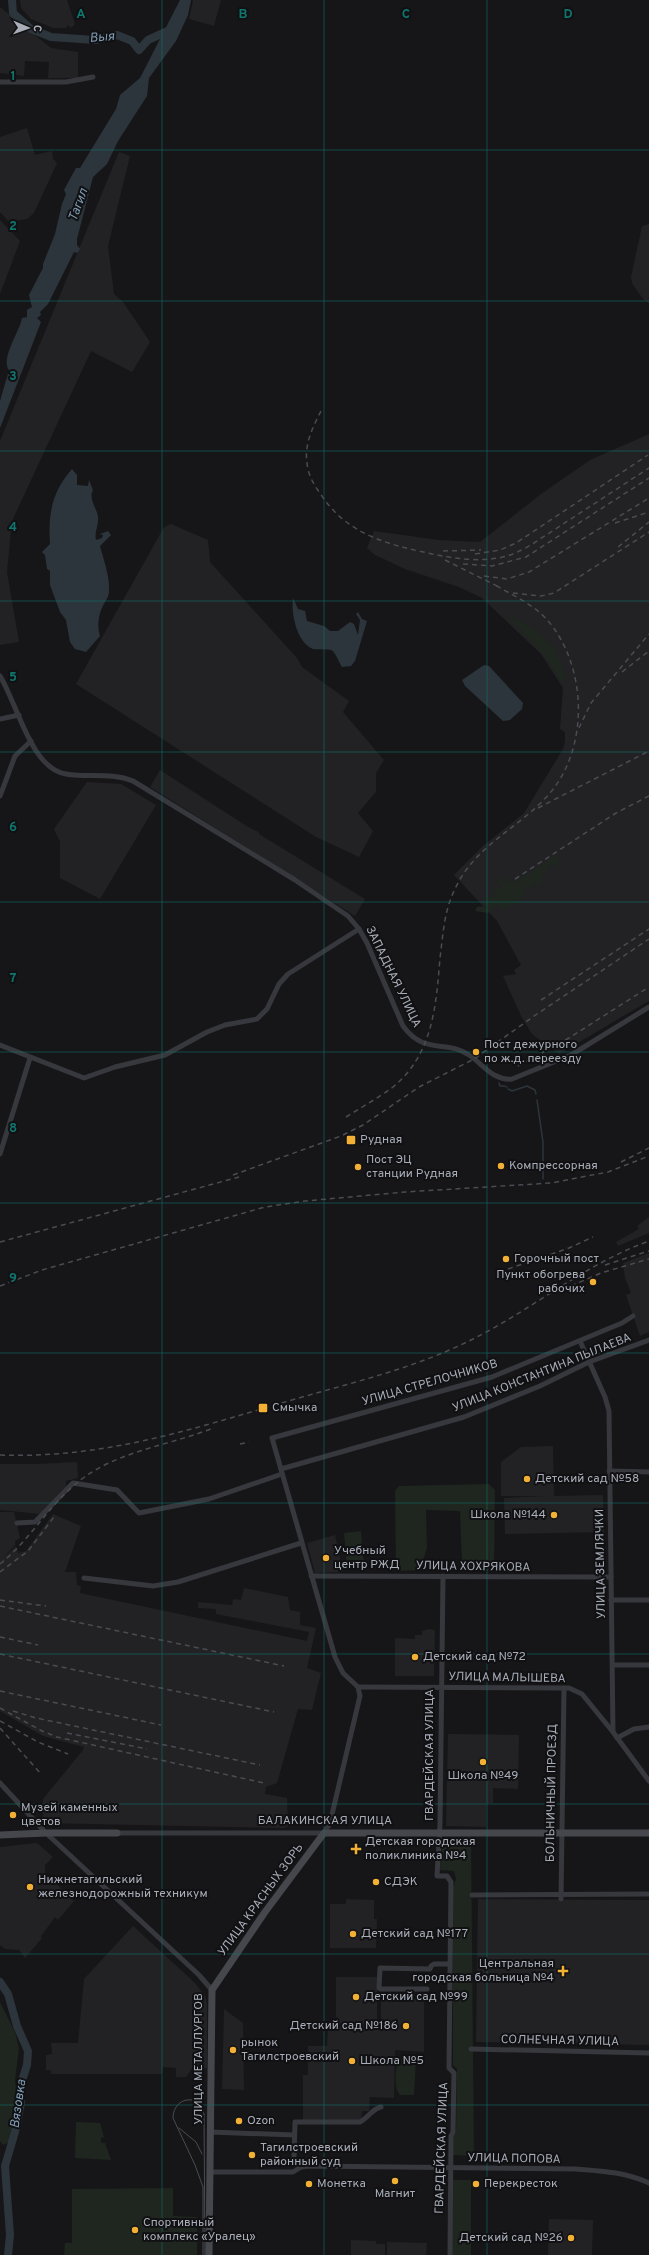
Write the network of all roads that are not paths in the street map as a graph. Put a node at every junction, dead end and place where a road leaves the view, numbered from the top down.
1 (93, 77) dead end
2 (0, 82) edge
3 (0, 676) edge
4 (20, 715) junction
5 (0, 719) edge
6 (31, 741) junction
7 (0, 796) edge
8 (359, 929) junction
9 (649, 1007) edge
10 (0, 1045) edge
11 (30, 1058) junction
12 (0, 1154) edge
13 (633, 1316) dead end
14 (649, 1340) edge
15 (580, 1341) junction
16 (589, 1362) junction
17 (281, 1471) junction
18 (609, 1471) junction
19 (649, 1472) edge
20 (17, 1523) dead end
21 (302, 1543) junction
22 (311, 1576) junction
23 (443, 1576) junction
24 (611, 1577) junction
25 (84, 1578) dead end
26 (611, 1600) junction
27 (649, 1600) edge
28 (612, 1665) junction
29 (649, 1665) edge
30 (358, 1687) junction
31 (440, 1687) junction
32 (564, 1688) junction
33 (649, 1727) edge
34 (613, 1732) junction
35 (617, 1738) junction
36 (649, 1781) edge
37 (0, 1783) edge
38 (46, 1832) junction
39 (324, 1832) junction
40 (439, 1832) junction
41 (117, 1833) joint
42 (649, 1833) edge
43 (561, 1834) junction
44 (0, 1835) edge
45 (649, 1894) edge
46 (472, 1895) dead end
47 (561, 1897) junction
48 (450, 1964) junction
49 (427, 1989) dead end
50 (212, 1990) junction
51 (471, 2049) dead end
52 (649, 2052) edge
53 (382, 2107) dead end
54 (210, 2132) junction
55 (294, 2135) junction
56 (301, 2167) junction
57 (450, 2168) junction
58 (210, 2172) junction
59 (649, 2183) edge
60 (209, 2255) edge
61 (450, 2255) edge

1 - 2 street
3 - 4 street, ЗАПАДНАЯ УЛИЦА
4 - 5 street
4 - 6 street, ЗАПАДНАЯ УЛИЦА
6 - 7 street
6 - 8 street, ЗАПАДНАЯ УЛИЦА
8 - 9 street, ЗАПАДНАЯ УЛИЦА
8 - 11 street
10 - 11 street
11 - 12 street
13 - 15 street, УЛИЦА СТРЕЛОЧНИКОВ
14 - 16 street, УЛИЦА КОНСТАНТИНА ПЫЛАЕВА
15 - 16 street, УЛИЦА ЗЕМЛЯЧКИ
15 - 17 street, УЛИЦА СТРЕЛОЧНИКОВ
16 - 17 street, УЛИЦА КОНСТАНТИНА ПЫЛАЕВА
16 - 18 street, УЛИЦА ЗЕМЛЯЧКИ
17 - 20 street, УЛИЦА КОНСТАНТИНА ПЫЛАЕВА
17 - 21 street
18 - 19 street
18 - 24 street, УЛИЦА ЗЕМЛЯЧКИ
21 - 22 street
21 - 25 street
22 - 23 street, УЛИЦА ХОХРЯКОВА
22 - 30 street
23 - 24 street, УЛИЦА ХОХРЯКОВА
23 - 31 street, ГВАРДЕЙСКАЯ УЛИЦА
24 - 26 street, УЛИЦА ЗЕМЛЯЧКИ
26 - 27 street
26 - 28 street, УЛИЦА ЗЕМЛЯЧКИ
28 - 29 street
28 - 34 street, УЛИЦА ЗЕМЛЯЧКИ
30 - 31 street, УЛИЦА МАЛЫШЕВА
30 - 39 street, УЛИЦА КРАСНЫХ ЗОРЬ
31 - 32 street, УЛИЦА МАЛЫШЕВА
31 - 40 street, ГВАРДЕЙСКАЯ УЛИЦА
32 - 34 street, УЛИЦА МАЛЫШЕВА
32 - 43 street, БОЛЬНИЧНЫЙ ПРОЕЗД
33 - 35 street
34 - 35 street
35 - 36 street
37 - 38 street, УЛИЦА МЕТАЛЛУРГОВ
38 - 41 main road, БАЛАКИНСКАЯ УЛИЦА
38 - 44 main road, БАЛАКИНСКАЯ УЛИЦА
38 - 50 street, УЛИЦА МЕТАЛЛУРГОВ
39 - 40 main road, БАЛАКИНСКАЯ УЛИЦА
39 - 41 street, БАЛАКИНСКАЯ УЛИЦА
39 - 50 main road, УЛИЦА КРАСНЫХ ЗОРЬ
40 - 43 main road, БАЛАКИНСКАЯ УЛИЦА
40 - 48 street, ГВАРДЕЙСКАЯ УЛИЦА
42 - 43 main road, БАЛАКИНСКАЯ УЛИЦА
43 - 47 street, БОЛЬНИЧНЫЙ ПРОЕЗД
45 - 47 street
46 - 47 street
48 - 49 street
48 - 57 street, ГВАРДЕЙСКАЯ УЛИЦА
50 - 54 main road, УЛИЦА МЕТАЛЛУРГОВ
51 - 52 street, СОЛНЕЧНАЯ УЛИЦА
53 - 55 street
54 - 55 street
54 - 58 main road, УЛИЦА МЕТАЛЛУРГОВ
55 - 56 street
56 - 57 street, УЛИЦА ПОПОВА
56 - 58 street, УЛИЦА ПОПОВА
57 - 59 street, УЛИЦА ПОПОВА
57 - 61 street, ГВАРДЕЙСКАЯ УЛИЦА
58 - 60 main road, УЛИЦА МЕТАЛЛУРГОВ

